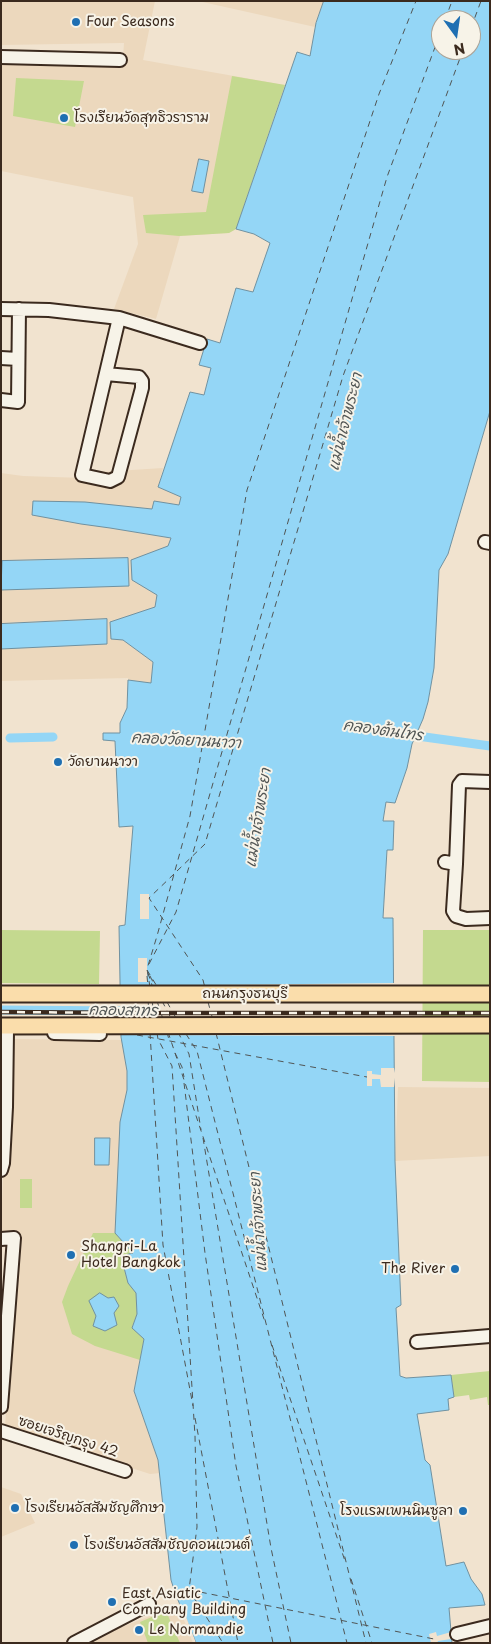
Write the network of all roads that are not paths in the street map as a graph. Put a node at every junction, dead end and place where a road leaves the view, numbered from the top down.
1 (1, 57) edge
2 (120, 60) dead end
3 (1, 309) edge
4 (19, 309) junction
5 (119, 318) junction
6 (200, 343) dead end
7 (1, 358) edge
8 (18, 360) junction
9 (106, 374) junction
10 (1, 400) edge
11 (490, 782) edge
12 (490, 918) edge
13 (1, 994) edge
14 (490, 994) edge
15 (490, 1025) edge
16 (3, 1030) edge
17 (100, 1034) dead end
18 (4, 1107) edge
19 (1, 1170) edge
20 (7, 1239) edge
21 (490, 1336) edge
22 (416, 1342) dead end
23 (4, 1345) edge
24 (1, 1407) edge
25 (1, 1431) edge
26 (126, 1471) dead end
27 (149, 1604) dead end
28 (490, 1626) edge
29 (457, 1634) dead end
30 (74, 1643) edge

1 - 2 street
3 - 4 street
4 - 5 street
4 - 8 street
5 - 6 street
5 - 9 street
7 - 8 street
8 - 10 street
9 - 9 street
11 - 12 street
13 - 14 main road, ถนนกรุงธนบุรี
15 - 16 main road
16 - 17 street
16 - 18 street
18 - 19 street
20 - 23 street
21 - 22 street
23 - 24 street
25 - 26 street, ซอยเจริญกรุง 42
27 - 30 street
28 - 29 street

